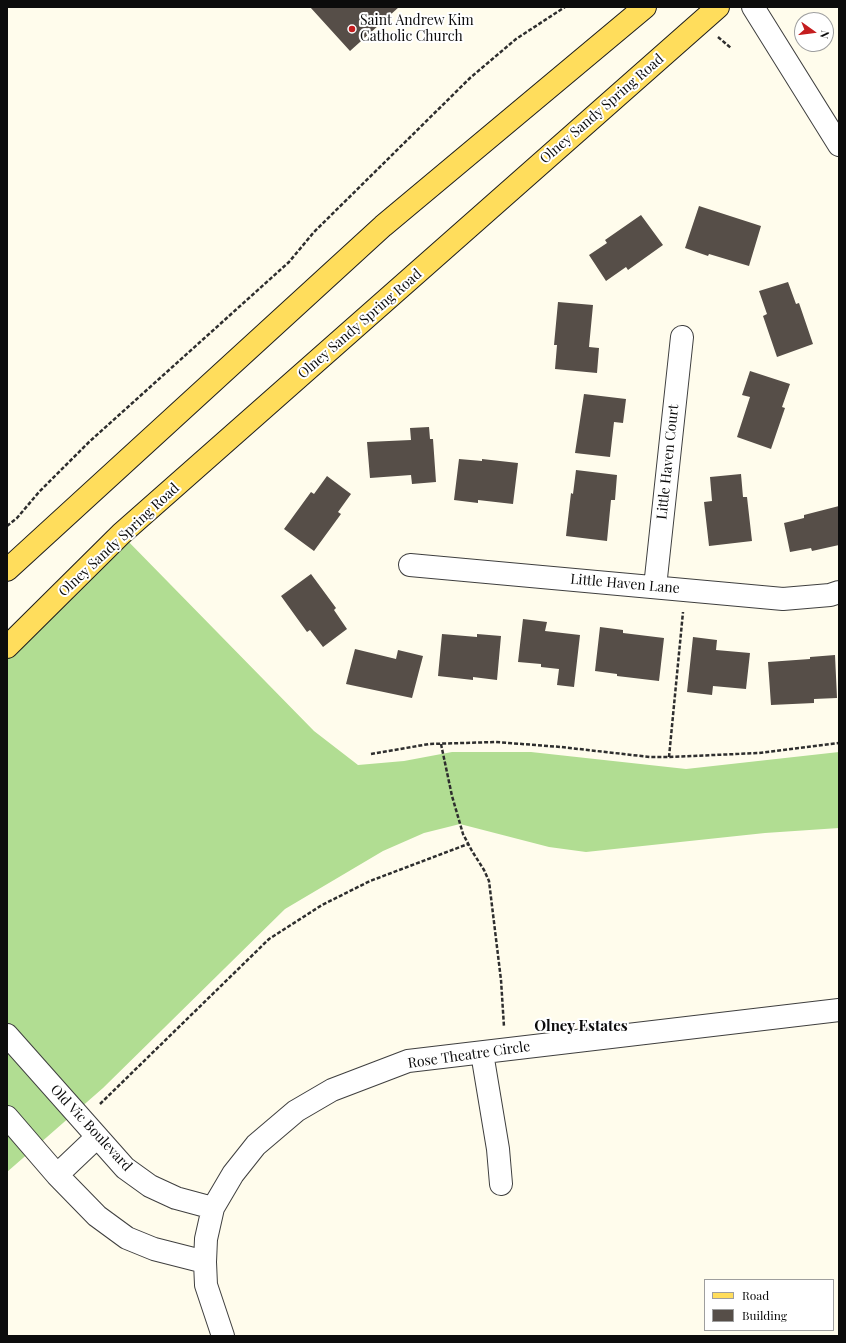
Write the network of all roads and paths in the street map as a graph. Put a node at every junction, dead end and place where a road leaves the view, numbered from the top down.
1 (565, 7) edge
2 (644, 7) edge
3 (718, 7) edge
4 (753, 7) edge
5 (839, 145) edge
6 (682, 337) dead end
7 (7, 526) edge
8 (410, 565) dead end
9 (7, 570) edge
10 (655, 587) junction
11 (685, 590) junction
12 (839, 592) edge
13 (7, 647) edge
14 (839, 743) edge
15 (440, 744) junction
16 (371, 754) dead end
17 (669, 757) junction
18 (468, 844) junction
19 (839, 1010) edge
20 (7, 1035) edge
21 (506, 1050) junction
22 (482, 1053) junction
23 (7, 1117) edge
24 (83, 1120) junction
25 (97, 1137) junction
26 (58, 1175) junction
27 (501, 1184) dead end
28 (213, 1208) junction
29 (205, 1262) junction
30 (223, 1336) edge

1 - 7 path
2 - 9 main road
3 - 13 main road, Olney Sandy Spring Road
4 - 5 street
6 - 10 street, Little Haven Court
8 - 10 street, Little Haven Lane
10 - 11 street, Little Haven Lane
11 - 12 street, Little Haven Lane
11 - 17 path
14 - 17 path
15 - 16 path
15 - 17 path
15 - 18 path
18 - 21 path
18 - 24 path
19 - 21 street, Rose Theatre Circle
20 - 24 street, Old Vic Boulevard
21 - 22 street, Rose Theatre Circle
22 - 27 street
22 - 28 street, Rose Theatre Circle
23 - 26 street
24 - 25 street, Old Vic Boulevard
25 - 26 street
25 - 28 street, Old Vic Boulevard
26 - 29 street
28 - 29 street, Rose Theatre Circle
29 - 30 street, Rose Theatre Circle

